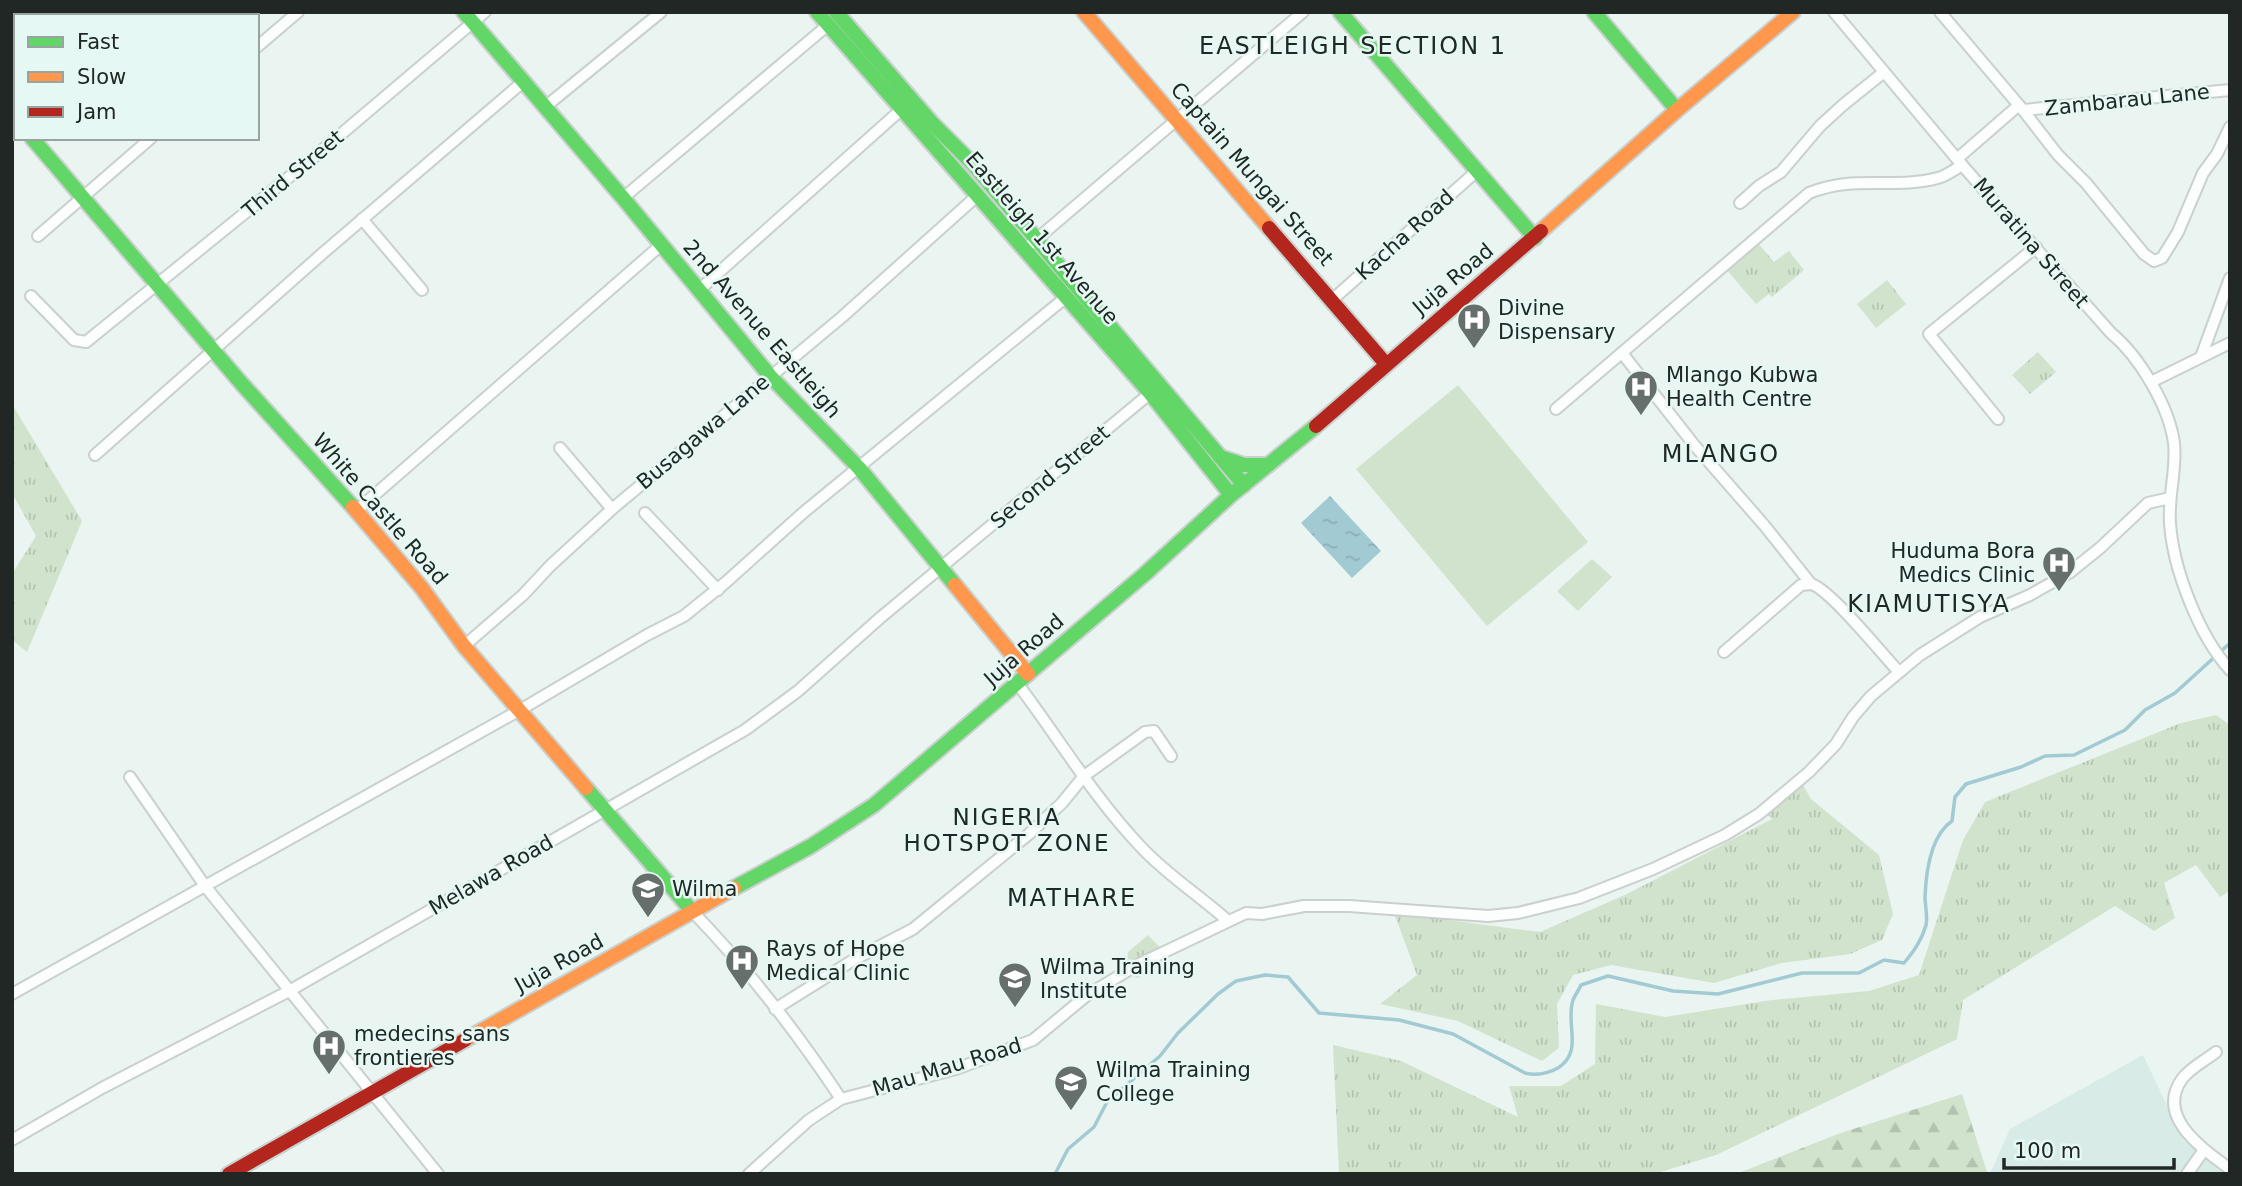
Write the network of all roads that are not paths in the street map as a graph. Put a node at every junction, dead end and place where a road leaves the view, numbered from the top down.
1 (298, 12) edge
2 (485, 12) edge
3 (661, 12) edge
4 (817, 12) edge
5 (1084, 12) edge
6 (1303, 12) edge
7 (1340, 12) edge
8 (1594, 12) edge
9 (1779, 12) edge
10 (1793, 12) edge
11 (1834, 12) edge
12 (1940, 12) edge
13 (468, 18) edge
14 (832, 18) edge
15 (1762, 39) junction
16 (259, 45) edge
17 (1884, 72) junction
18 (524, 81) junction
19 (2230, 90) edge
20 (545, 107) junction
21 (903, 108) junction
22 (2021, 108) junction
23 (1677, 110) junction
24 (1177, 119) junction
25 (2230, 127) edge
26 (34, 140) edge
27 (149, 140) edge
28 (1960, 162) junction
29 (1478, 170) junction
30 (978, 195) junction
31 (83, 197) junction
32 (622, 198) junction
33 (1740, 203) dead end
34 (362, 219) junction
35 (38, 236) dead end
36 (1535, 238) junction
37 (1037, 239) junction
38 (661, 245) junction
39 (2036, 247) junction
40 (1025, 249) junction
41 (2230, 278) edge
42 (159, 286) junction
43 (422, 289) dead end
44 (699, 290) junction
45 (31, 296) dead end
46 (1065, 298) junction
47 (1332, 300) junction
48 (2230, 343) edge
49 (212, 351) junction
50 (1622, 353) junction
51 (2201, 357) junction
52 (1386, 364) junction
53 (770, 376) junction
54 (2151, 382) junction
55 (1154, 389) junction
56 (1556, 409) dead end
57 (1998, 419) dead end
58 (560, 448) dead end
59 (95, 455) dead end
60 (1214, 461) junction
61 (1270, 464) junction
62 (859, 468) junction
63 (1244, 485) junction
64 (1231, 495) junction
65 (2170, 498) junction
66 (612, 509) junction
67 (355, 512) junction
68 (645, 513) dead end
69 (1194, 528) junction
70 (942, 568) junction
71 (1811, 584) junction
72 (718, 590) junction
73 (464, 646) junction
74 (1724, 652) dead end
75 (2230, 670) edge
76 (1899, 672) junction
77 (1023, 678) junction
78 (520, 710) junction
79 (1171, 756) dead end
80 (1084, 776) junction
81 (131, 777) dead end
82 (605, 809) junction
83 (205, 886) junction
84 (692, 911) junction
85 (1228, 921) junction
86 (289, 991) junction
87 (12, 994) edge
88 (775, 1009) junction
89 (2216, 1052) dead end
90 (372, 1093) junction
91 (841, 1099) junction
92 (12, 1140) edge
93 (2204, 1150) junction
94 (2230, 1169) edge
95 (229, 1174) edge
96 (438, 1174) edge
97 (749, 1174) edge
98 (2187, 1174) edge

1 - 16 street
2 - 13 street, Third Street
3 - 20 street
4 - 14 main road, Eastleigh 1st Avenue
5 - 24 main road, Captain Mungai Street
6 - 24 street
7 - 29 main road
8 - 23 main road
9 - 15 main road, Juja Road
10 - 15 main road, Juja Road
11 - 17 street, Muratina Street
12 - 22 street
13 - 18 main road, 2nd Avenue Eastleigh
13 - 42 street, Third Street
14 - 21 main road, Eastleigh 1st Avenue
14 - 32 street
14 - 37 main road, Eastleigh 1st Avenue
15 - 23 main road, Juja Road
17 - 28 street, Muratina Street
17 - 33 street
18 - 20 main road, 2nd Avenue Eastleigh
18 - 34 street
19 - 22 street, Zambarau Lane
20 - 32 main road, 2nd Avenue Eastleigh
21 - 30 main road, Eastleigh 1st Avenue
21 - 44 street
22 - 25 street
22 - 28 street
23 - 36 main road, Juja Road
24 - 37 street
24 - 47 main road, Captain Mungai Street
26 - 31 main road, White Castle Road
27 - 31 street
28 - 39 street, Muratina Street
28 - 50 street
29 - 36 main road
29 - 47 street, Kacha Road
30 - 40 main road, Eastleigh 1st Avenue
30 - 53 street, Busagawa Lane
31 - 35 street
31 - 42 main road, White Castle Road
32 - 38 main road, 2nd Avenue Eastleigh
34 - 43 street
34 - 49 street
36 - 52 main road, Juja Road
37 - 40 street
37 - 55 main road, Eastleigh 1st Avenue
38 - 44 main road, 2nd Avenue Eastleigh
38 - 67 street
39 - 54 street, Muratina Street
39 - 57 street
40 - 46 main road, Eastleigh 1st Avenue
41 - 51 street
42 - 45 street, Third Street
42 - 49 main road, White Castle Road
44 - 53 main road, 2nd Avenue Eastleigh
46 - 55 main road, Eastleigh 1st Avenue
46 - 62 street
47 - 52 main road, Captain Mungai Street
48 - 51 street
49 - 59 street
49 - 67 main road, White Castle Road
50 - 56 street
50 - 71 street
51 - 54 street
52 - 61 main road, Juja Road
53 - 62 main road, 2nd Avenue Eastleigh
53 - 66 street, Busagawa Lane
54 - 65 street, Muratina Street
55 - 60 main road, Eastleigh 1st Avenue
55 - 70 street, Second Street
58 - 66 street
60 - 61 main road
60 - 63 main road, Eastleigh 1st Avenue
60 - 64 main road, Eastleigh 1st Avenue
60 - 69 main road
61 - 63 main road, Juja Road
62 - 70 main road, 2nd Avenue Eastleigh
62 - 72 street
63 - 64 main road, Juja Road
64 - 69 main road, Juja Road
65 - 75 street, Muratina Street
65 - 76 street, Mau Mau Road
66 - 73 street, Busagawa Lane
67 - 73 main road, White Castle Road
68 - 72 street
69 - 77 main road, Juja Road
70 - 77 main road, 2nd Avenue Eastleigh
70 - 82 street, Melawa Road
71 - 74 street
71 - 76 street
72 - 78 street
73 - 78 main road, White Castle Road
76 - 85 street, Mau Mau Road
77 - 80 street
77 - 84 main road, Juja Road
78 - 82 main road, White Castle Road
78 - 83 street
79 - 80 street
80 - 85 street
80 - 88 street
81 - 83 street
82 - 84 main road, White Castle Road
82 - 86 street, Melawa Road
83 - 86 street
83 - 87 street
84 - 88 street
84 - 90 main road, Juja Road
85 - 91 street, Mau Mau Road
86 - 90 street
86 - 92 street, Melawa Road
88 - 91 street
89 - 93 street
90 - 95 main road, Juja Road
90 - 96 street
91 - 97 street, Mau Mau Road
93 - 94 street
93 - 98 street

